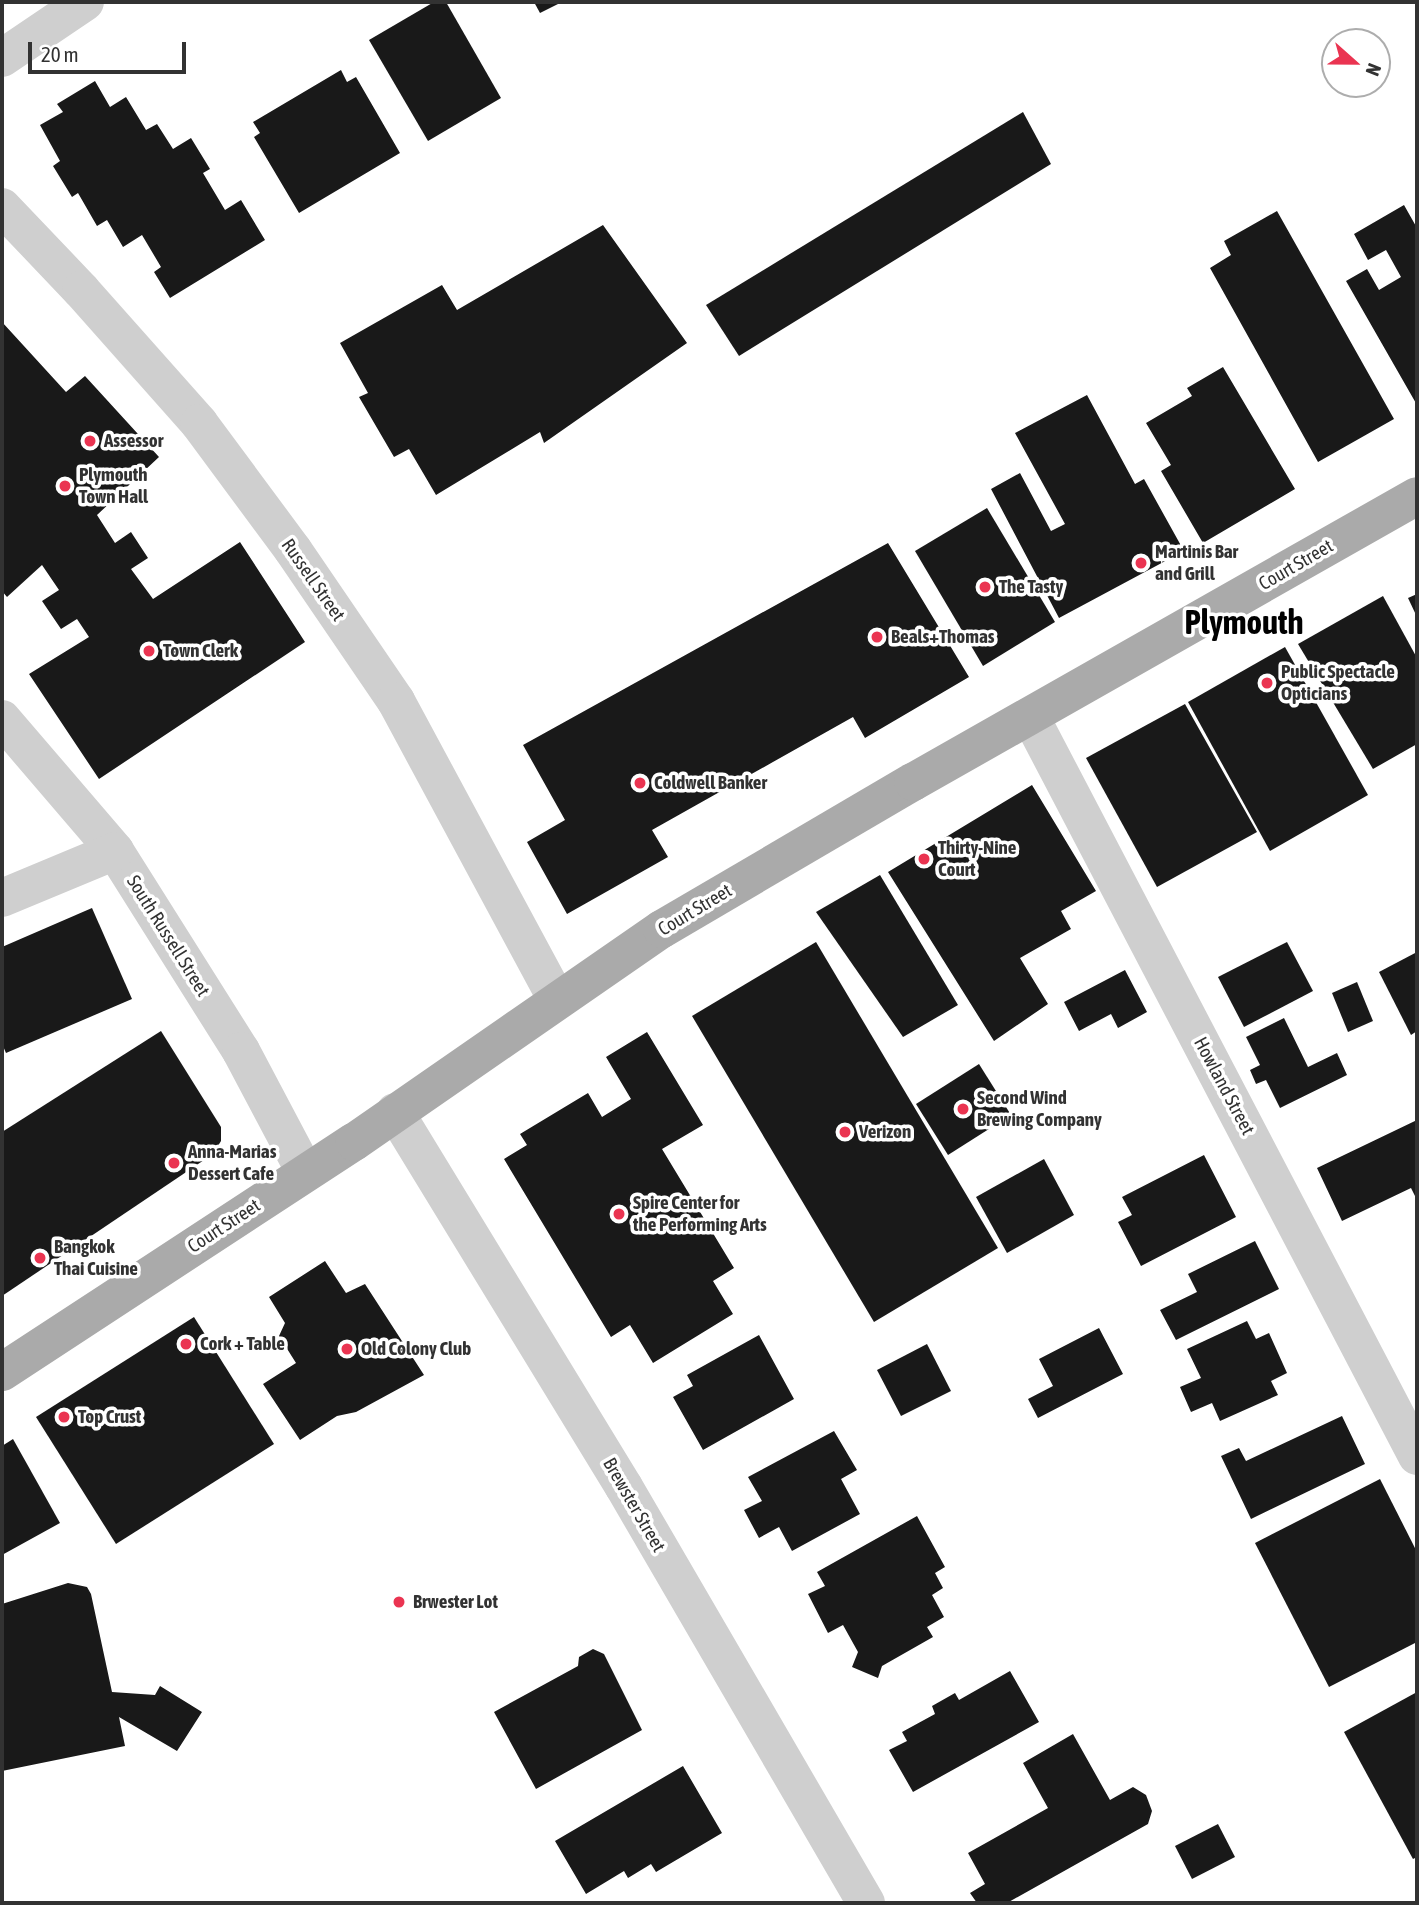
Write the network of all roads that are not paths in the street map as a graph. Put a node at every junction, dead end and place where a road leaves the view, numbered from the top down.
1 (85, 2) edge
2 (2, 58) edge
3 (2, 207) edge
4 (1417, 496) edge
5 (1030, 716) junction
6 (2, 719) edge
7 (116, 852) junction
8 (2, 898) edge
9 (557, 1000) junction
10 (395, 1112) junction
11 (305, 1172) junction
12 (2, 1372) edge
13 (1414, 1440) edge
14 (866, 1903) edge

1 - 2 street
3 - 9 street, Russell Street
4 - 5 main road, Court Street
5 - 9 main road, Court Street
5 - 13 street, Howland Street
6 - 7 street, South Russell Street
7 - 8 street
7 - 11 street, South Russell Street
9 - 10 main road, Court Street
10 - 11 main road, Court Street
10 - 14 street, Brewster Street
11 - 12 main road, Court Street

